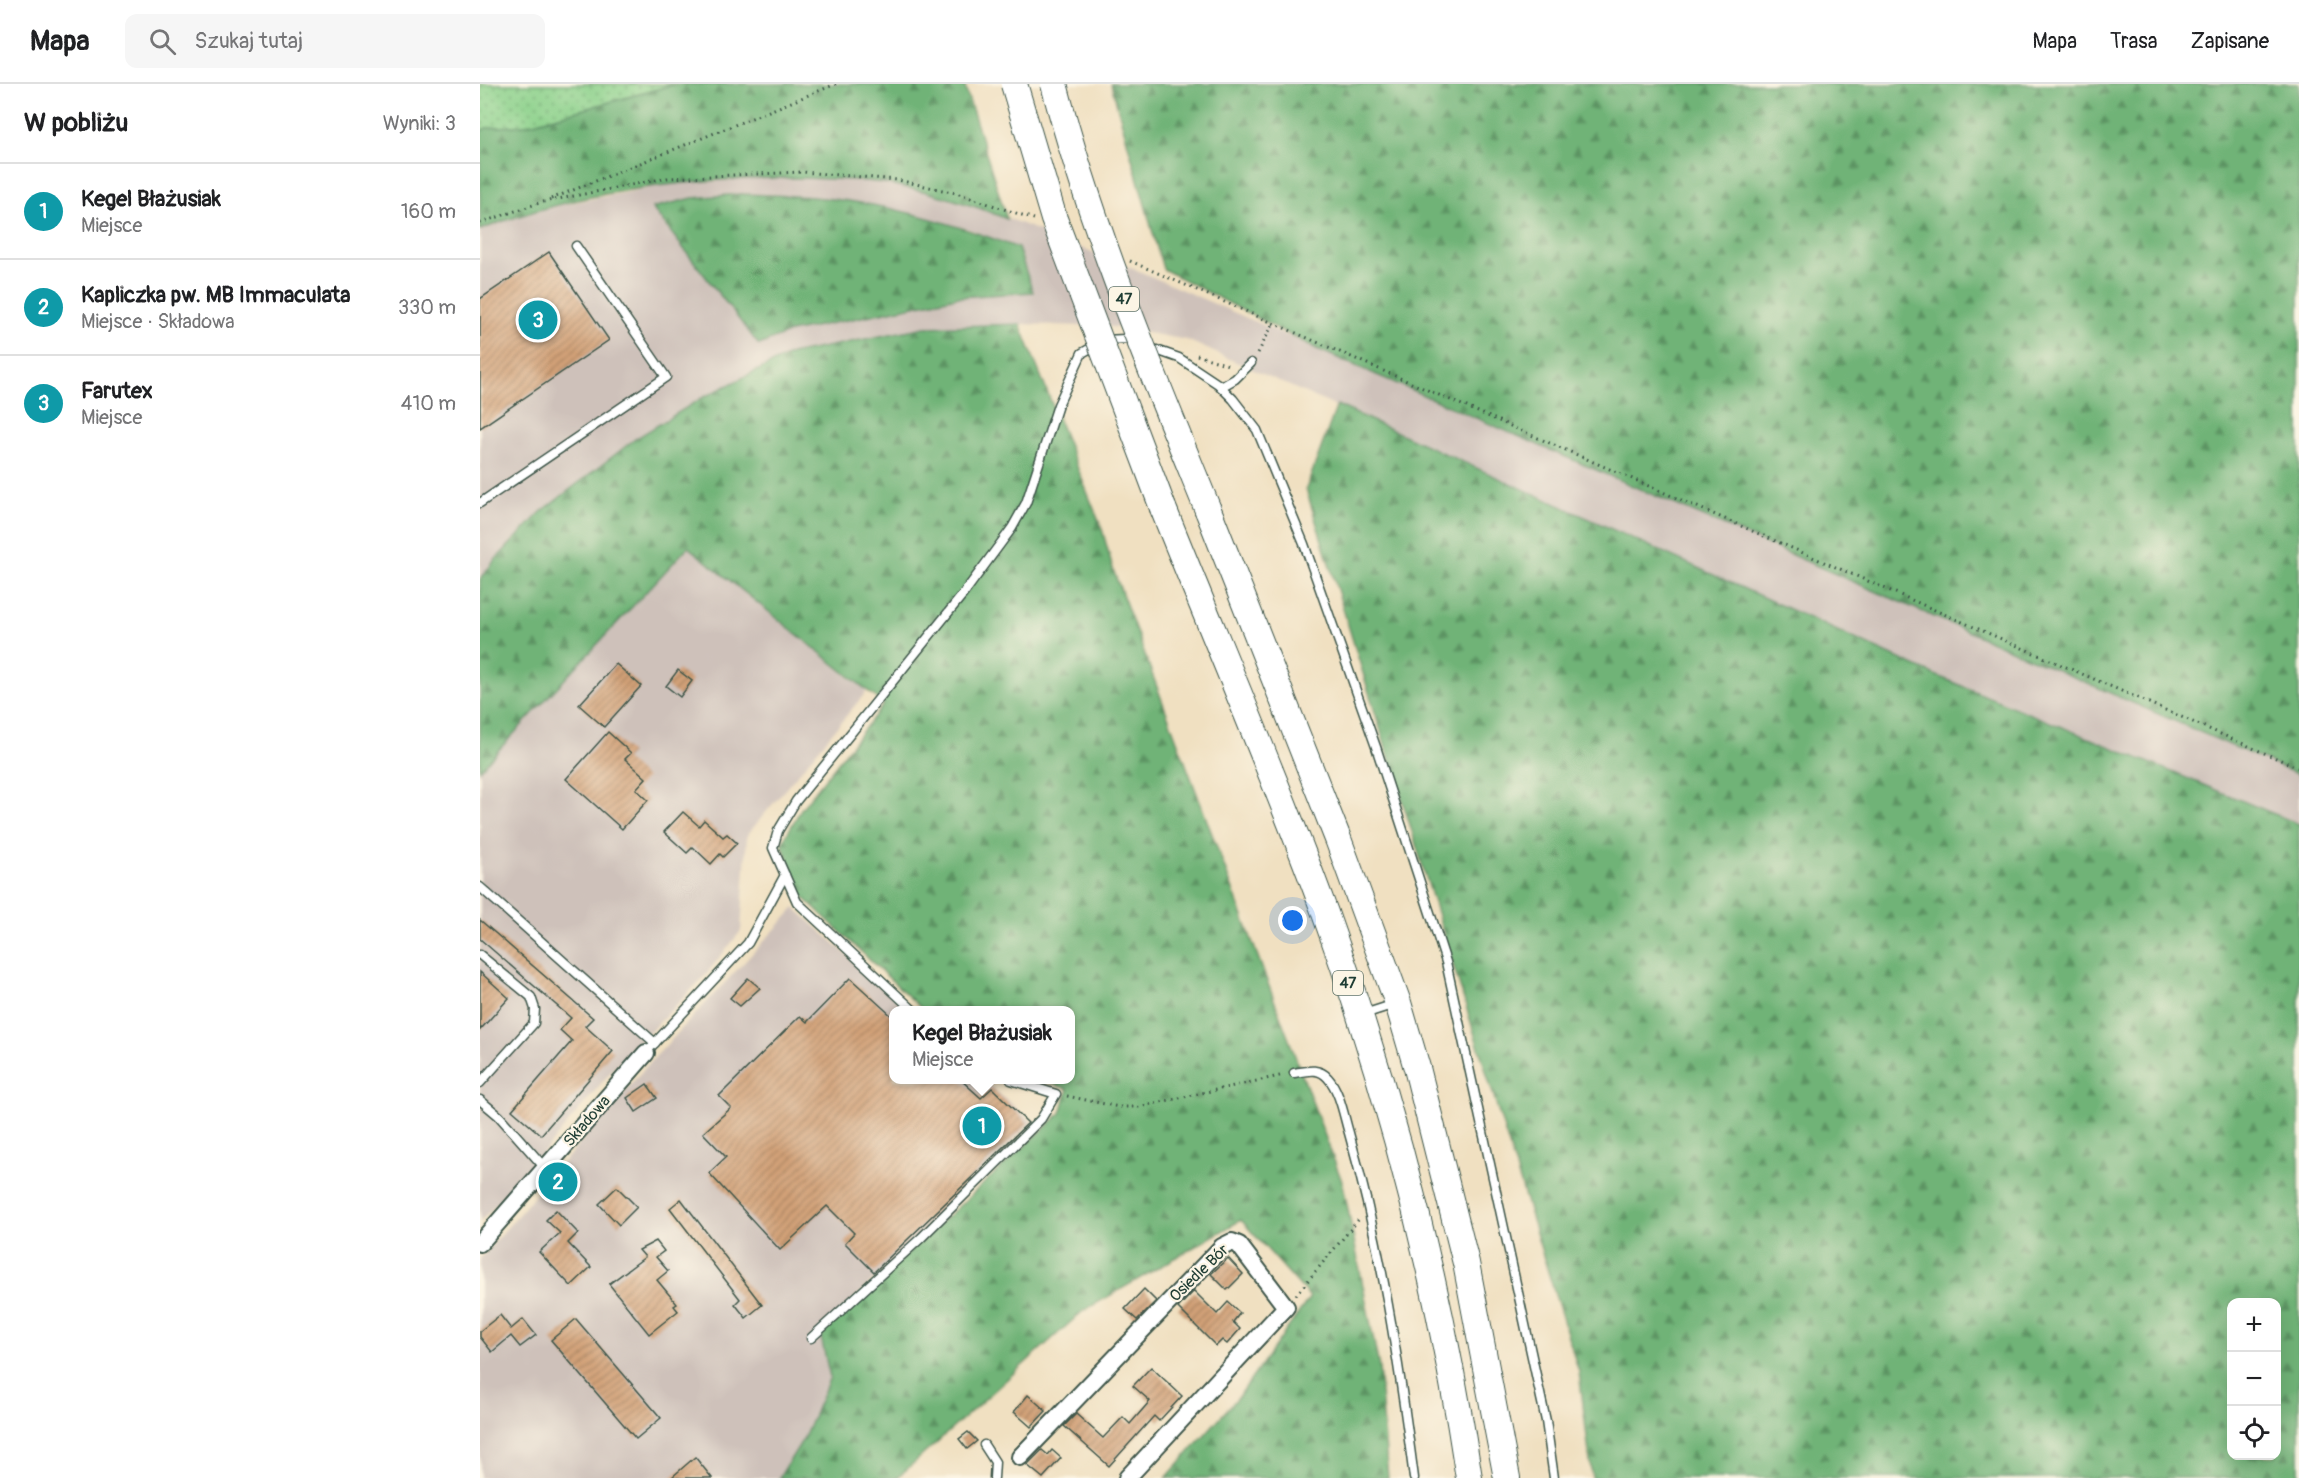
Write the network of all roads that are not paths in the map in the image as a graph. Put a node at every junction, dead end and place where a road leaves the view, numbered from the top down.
1 (1014, 84) edge
2 (1054, 84) edge
3 (576, 246) dead end
4 (1251, 363) road end
5 (1221, 387) junction
6 (480, 503) edge
7 (785, 875) junction
8 (480, 887) edge
9 (480, 955) edge
10 (1398, 1003) junction
11 (908, 1006) edge
12 (1358, 1016) junction
13 (650, 1048) junction
14 (1294, 1073) road end
15 (480, 1083) edge
16 (1024, 1084) edge
17 (480, 1100) edge
18 (545, 1168) junction
19 (480, 1243) edge
20 (811, 1338) dead end
21 (984, 1445) dead end
22 (1020, 1457) dead end
23 (994, 1478) edge
24 (1127, 1478) edge
25 (1414, 1478) edge
26 (1469, 1478) edge
27 (1508, 1478) edge
28 (1554, 1478) edge

1 - 12 main road, 47, bridge
2 - 10 main road, 47, bridge
3 - 6 lane
4 - 5 lane
5 - 7 lane
5 - 28 lane
7 - 11 lane
7 - 13 lane
8 - 13 lane
9 - 15 lane
10 - 12 lane
10 - 27 main road, 47
12 - 26 main road, 47
13 - 18 street, Składowa
14 - 25 lane
16 - 20 lane
17 - 18 lane
18 - 19 street, Składowa
21 - 23 lane
22 - 24 street, Osiedle Bór

